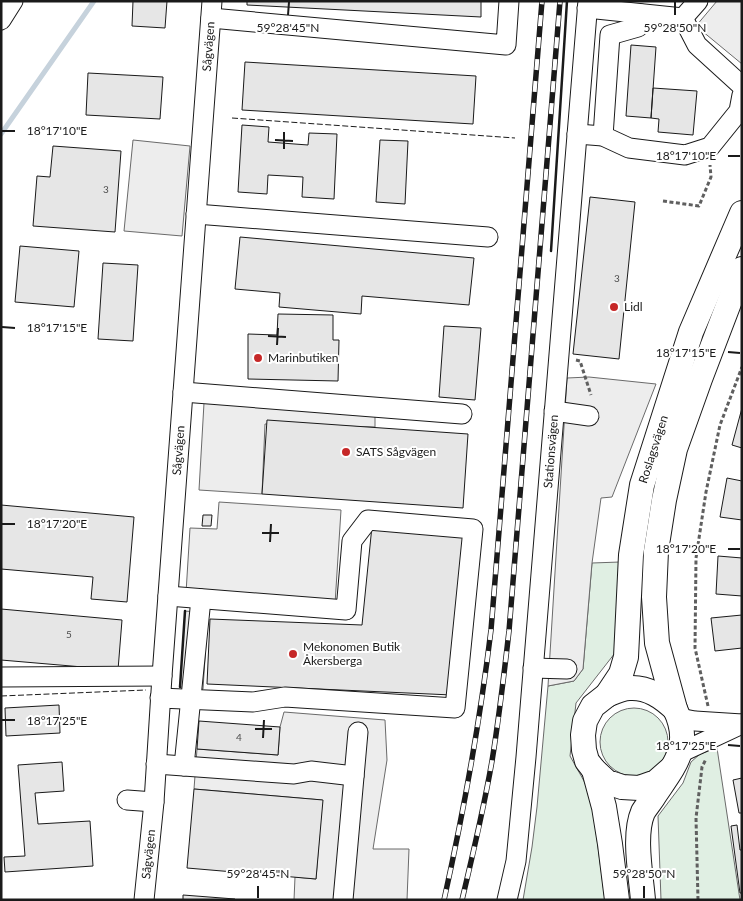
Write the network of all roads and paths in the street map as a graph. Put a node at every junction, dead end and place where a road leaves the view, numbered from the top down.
1 (13, 1) edge
2 (510, 1) edge
3 (698, 1) edge
4 (588, 4) edge
5 (212, 9) edge
6 (641, 14) junction
7 (683, 18) junction
8 (1, 20) edge
9 (742, 86) edge
10 (742, 95) edge
11 (577, 134) junction
12 (603, 136) junction
13 (710, 147) junction
14 (663, 201) dead end
15 (742, 213) edge
16 (196, 214) junction
17 (488, 237) dead end
18 (742, 269) edge
19 (742, 367) edge
20 (183, 392) junction
21 (554, 411) junction
22 (462, 414) dead end
23 (589, 416) dead end
24 (168, 596) junction
25 (201, 599) junction
26 (533, 668) junction
27 (567, 669) dead end
28 (1, 676) edge
29 (162, 676) junction
30 (607, 694) junction
31 (160, 698) junction
32 (191, 699) junction
33 (677, 714) junction
34 (742, 724) edge
35 (712, 730) junction
36 (358, 732) dead end
37 (676, 761) junction
38 (156, 764) junction
39 (184, 766) junction
40 (594, 770) junction
41 (354, 776) junction
42 (127, 800) dead end
43 (154, 802) junction
44 (144, 900) edge
45 (343, 900) edge
46 (507, 900) edge
47 (617, 900) edge
48 (643, 900) edge
49 (698, 900) edge

1 - 8 street
2 - 5 street
3 - 7 street
4 - 6 street
4 - 11 street, Stationsvägen
5 - 16 street, Sågvägen
6 - 7 street
6 - 12 street
7 - 9 street
10 - 13 street
11 - 12 street
11 - 21 street, Stationsvägen
12 - 13 street
13 - 14 path
15 - 30 main road, Roslagsvägen
16 - 17 street
16 - 20 street, Sågvägen
18 - 33 main road, Roslagsvägen
19 - 35 path
20 - 22 street
20 - 24 street, Sågvägen
21 - 23 street
21 - 26 street, Stationsvägen
24 - 25 street
24 - 29 street, Sågvägen
25 - 32 street
25 - 32 street
26 - 27 street
26 - 46 street, Stationsvägen
28 - 29 street
29 - 31 street, Sågvägen
30 - 33 main road
30 - 40 main road, Roslagsvägen
31 - 32 street
31 - 38 street, Sågvägen
32 - 39 street
33 - 35 street
33 - 37 main road, Roslagsvägen
34 - 35 street
35 - 37 street
35 - 49 path
36 - 41 street
37 - 40 main road, Roslagsvägen
37 - 48 main road
38 - 39 street
38 - 43 street, Sågvägen
39 - 41 street
40 - 47 main road, Roslagsvägen
41 - 45 street
42 - 43 street
43 - 44 street, Sågvägen

